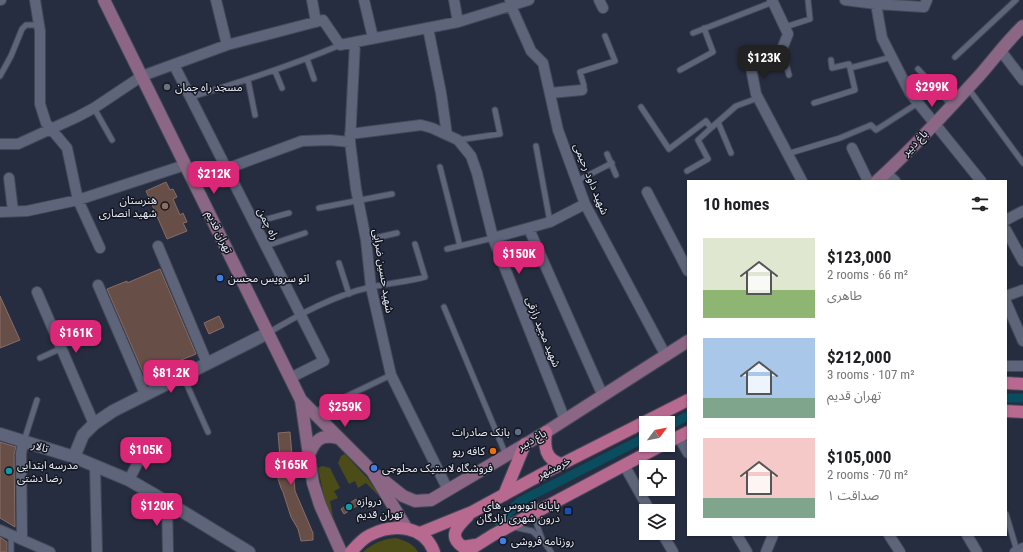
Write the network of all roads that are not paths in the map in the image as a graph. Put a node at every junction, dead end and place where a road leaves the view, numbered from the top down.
1 (35, 0) edge
2 (104, 0) edge
3 (216, 0) edge
4 (312, 0) edge
5 (364, 0) edge
6 (454, 0) edge
7 (529, 0) edge
8 (808, 0) edge
9 (844, 0) edge
10 (1016, 0) edge
11 (772, 1) edge
12 (510, 3) edge
13 (876, 4) junction
14 (926, 4) edge
15 (316, 22) junction
16 (458, 22) junction
17 (40, 25) junction
18 (1023, 26) edge
19 (785, 27) junction
20 (428, 28) junction
21 (704, 28) junction
22 (693, 33) dead end
23 (605, 36) dead end
24 (1023, 36) edge
25 (374, 38) junction
26 (355, 42) junction
27 (227, 45) junction
28 (340, 45) junction
29 (782, 49) junction
30 (1001, 51) junction
31 (956, 56) dead end
32 (892, 57) junction
33 (307, 60) junction
34 (831, 60) dead end
35 (174, 65) junction
36 (850, 68) junction
37 (918, 69) dead end
38 (680, 70) dead end
39 (275, 71) junction
40 (789, 75) dead end
41 (0, 76) edge
42 (142, 76) junction
43 (314, 79) dead end
44 (248, 80) junction
45 (1023, 80) edge
46 (282, 88) dead end
47 (968, 88) junction
48 (582, 90) joint
49 (550, 93) junction
50 (191, 97) junction
51 (758, 98) junction
52 (814, 103) dead end
53 (918, 103) junction
54 (951, 105) junction
55 (641, 107) dead end
56 (94, 108) junction
57 (495, 110) dead end
58 (255, 115) dead end
59 (718, 122) junction
60 (934, 124) junction
61 (51, 128) junction
62 (711, 128) junction
63 (447, 135) junction
64 (350, 138) junction
65 (112, 140) dead end
66 (458, 140) junction
67 (0, 144) edge
68 (536, 146) dead end
69 (852, 148) dead end
70 (732, 152) dead end
71 (607, 154) dead end
72 (787, 154) junction
73 (612, 163) junction
74 (1023, 163) edge
75 (185, 164) junction
76 (440, 167) dead end
77 (226, 169) junction
78 (687, 171) dead end
79 (616, 175) dead end
80 (9, 178) dead end
81 (886, 178) edge
82 (801, 180) edge
83 (868, 180) edge
84 (980, 180) edge
85 (577, 181) junction
86 (647, 192) dead end
87 (392, 194) dead end
88 (78, 200) junction
89 (359, 201) junction
90 (585, 204) junction
91 (319, 208) dead end
92 (13, 211) junction
93 (1023, 211) edge
94 (0, 212) edge
95 (289, 213) dead end
96 (1008, 217) edge
97 (550, 222) junction
98 (254, 223) junction
99 (529, 229) junction
100 (1007, 232) edge
101 (305, 233) dead end
102 (397, 233) dead end
103 (493, 238) junction
104 (366, 240) junction
105 (415, 244) dead end
106 (158, 246) dead end
107 (265, 246) junction
108 (460, 246) junction
109 (100, 248) dead end
110 (447, 249) dead end
111 (1023, 261) edge
112 (339, 263) dead end
113 (687, 270) edge
114 (98, 285) dead end
115 (371, 287) junction
116 (1023, 290) edge
117 (37, 292) dead end
118 (349, 294) junction
119 (1007, 296) edge
120 (1007, 304) edge
121 (444, 307) dead end
122 (299, 314) junction
123 (268, 333) junction
124 (1023, 341) edge
125 (687, 342) edge
126 (62, 348) junction
127 (666, 356) junction
128 (40, 358) dead end
129 (207, 363) junction
130 (1007, 366) edge
131 (1023, 366) edge
132 (391, 375) junction
133 (182, 376) junction
134 (290, 378) junction
135 (1007, 383) edge
136 (1023, 384) edge
137 (145, 394) junction
138 (603, 396) junction
139 (37, 400) dead end
140 (301, 400) junction
141 (687, 401) edge
142 (1007, 411) edge
143 (313, 412) junction
144 (1023, 412) edge
145 (565, 420) junction
146 (94, 424) junction
147 (208, 432) dead end
148 (546, 432) junction
149 (0, 434) edge
150 (678, 437) edge
151 (338, 438) junction
152 (24, 442) junction
153 (525, 444) junction
154 (687, 451) edge
155 (143, 452) dead end
156 (649, 452) edge
157 (309, 455) junction
158 (506, 456) junction
159 (74, 457) junction
160 (561, 464) junction
161 (624, 465) junction
162 (95, 466) junction
163 (372, 471) junction
164 (129, 480) junction
165 (448, 490) junction
166 (504, 495) junction
167 (167, 502) junction
168 (646, 504) edge
169 (543, 508) junction
170 (472, 512) junction
171 (1007, 517) edge
172 (505, 528) junction
173 (407, 529) junction
174 (0, 530) edge
175 (420, 533) junction
176 (11, 535) junction
177 (738, 536) edge
178 (773, 536) edge
179 (890, 536) edge
180 (968, 536) edge
181 (22, 540) junction
182 (666, 540) edge
183 (478, 549) edge
184 (1018, 550) edge
185 (11, 552) edge
186 (50, 552) edge
187 (97, 552) edge
188 (168, 552) edge
189 (249, 552) edge
190 (342, 552) edge
191 (351, 552) edge
192 (434, 552) edge
193 (466, 552) edge
194 (549, 552) edge
195 (673, 552) edge
196 (747, 552) edge
197 (766, 552) edge
198 (900, 552) edge
199 (977, 552) edge

1 - 17 street
2 - 42 main road, تهران قدیم
3 - 27 street
4 - 15 street
5 - 25 street
6 - 16 street
7 - 12 street
8 - 19 lane
9 - 13 street
10 - 31 lane
11 - 19 street
11 - 21 lane
12 - 16 street
12 - 49 street, شهید داود رحیمی
13 - 14 street
13 - 32 street
15 - 27 street
15 - 28 street
16 - 20 street
17 - 41 lane
17 - 61 street
18 - 30 main road, باغ دبیر
19 - 29 street
20 - 25 street
20 - 63 street
21 - 22 lane
21 - 38 lane
23 - 48 lane
24 - 30 main road, باغ دبیر
25 - 26 street
26 - 28 street
26 - 64 street, شهید حسین ضرابی
27 - 35 street
28 - 33 lane
29 - 40 lane
29 - 51 street
30 - 45 street
30 - 47 main road, باغ دبیر
32 - 36 lane
32 - 53 street
33 - 39 lane
33 - 43 lane
34 - 36 lane
35 - 42 street
35 - 50 street, راه چمن
36 - 52 lane
37 - 54 lane
39 - 44 lane
39 - 46 lane
42 - 56 street
42 - 75 main road, تهران قدیم
44 - 50 lane
44 - 58 lane
47 - 54 main road, باغ دبیر
47 - 74 lane
48 - 49 street
49 - 85 street, شهید داود رحیمی
50 - 77 street, راه چمن
51 - 59 lane
51 - 72 street
53 - 60 street
53 - 72 lane
54 - 60 main road, باغ دبیر
55 - 62 lane
56 - 61 street
56 - 65 lane
57 - 66 lane
59 - 62 lane
59 - 70 lane
60 - 81 main road, باغ دبیر
60 - 84 street
61 - 67 street
61 - 88 street
62 - 78 lane
63 - 64 street
63 - 66 street
64 - 77 street
64 - 89 street, شهید حسین ضرابی
66 - 103 street, شهید مجید رازقی
68 - 97 lane
69 - 83 street
71 - 73 lane
72 - 82 street
73 - 79 lane
73 - 85 lane
75 - 88 street
75 - 123 main road, تهران قدیم
76 - 108 lane
77 - 98 street, راه چمن
80 - 92 street
85 - 90 street, شهید داود رحیمی
86 - 113 street
87 - 89 lane
88 - 92 street
88 - 109 street
89 - 91 lane
89 - 104 street, شهید حسین ضرابی
90 - 97 street
90 - 127 street, شهید داود رحیمی
92 - 94 street
93 - 96 street
95 - 98 lane
97 - 99 street
98 - 107 street, راه چمن
99 - 103 street
99 - 138 street
100 - 111 street
101 - 107 lane
102 - 104 lane
103 - 108 lane
103 - 145 street, شهید مجید رازقی
104 - 115 street, شهید حسین ضرابی
105 - 115 lane
106 - 129 street
107 - 122 street, راه چمن
108 - 110 lane
112 - 118 lane
114 - 137 street
115 - 118 lane
115 - 132 street, شهید حسین ضرابی
116 - 119 street
117 - 126 street
118 - 122 lane
120 - 124 street
121 - 158 lane
122 - 123 lane
122 - 134 street, راه چمن
123 - 129 street
123 - 134 main road, تهران قدیم
125 - 127 main road, باغ دبیر
126 - 128 lane
126 - 146 street
127 - 138 main road, باغ دبیر
129 - 133 street
130 - 131 street
132 - 143 lane
132 - 165 street, شهید حسین ضرابی
133 - 137 street
133 - 147 lane
134 - 140 main road, تهران قدیم
135 - 136 main road
137 - 146 street
138 - 145 main road, باغ دبیر
139 - 152 lane
140 - 143 main road
140 - 157 main road
141 - 160 main road, خرمشهر
142 - 144 main road
143 - 151 main road
145 - 148 main road, باغ دبیر
146 - 159 street
148 - 153 main road, باغ دبیر
148 - 160 main road
149 - 152 street, تالار
150 - 154 street
151 - 157 main road
151 - 163 main road
152 - 159 street, تالار
152 - 181 street
153 - 158 main road, باغ دبیر
153 - 166 main road
155 - 164 street
156 - 161 main road
157 - 190 main road
158 - 165 main road, باغ دبیر
159 - 162 street, تالار
160 - 166 main road, خرمشهر
161 - 168 street
161 - 169 main road
162 - 164 street, تالار
162 - 187 street
163 - 165 main road, باغ دبیر
163 - 173 main road
164 - 167 street, تالار
166 - 170 main road, خرمشهر
167 - 188 street
167 - 189 street, تالار
169 - 172 main road
169 - 194 lane
170 - 175 main road, خرمشهر
170 - 183 main road
171 - 184 lane
172 - 183 main road
172 - 194 lane
173 - 175 main road
173 - 191 main road
174 - 176 street
175 - 192 main road
176 - 181 street
176 - 185 lane
177 - 196 street
178 - 197 street
179 - 198 street
180 - 199 street
181 - 186 street
182 - 195 street
183 - 193 main road

